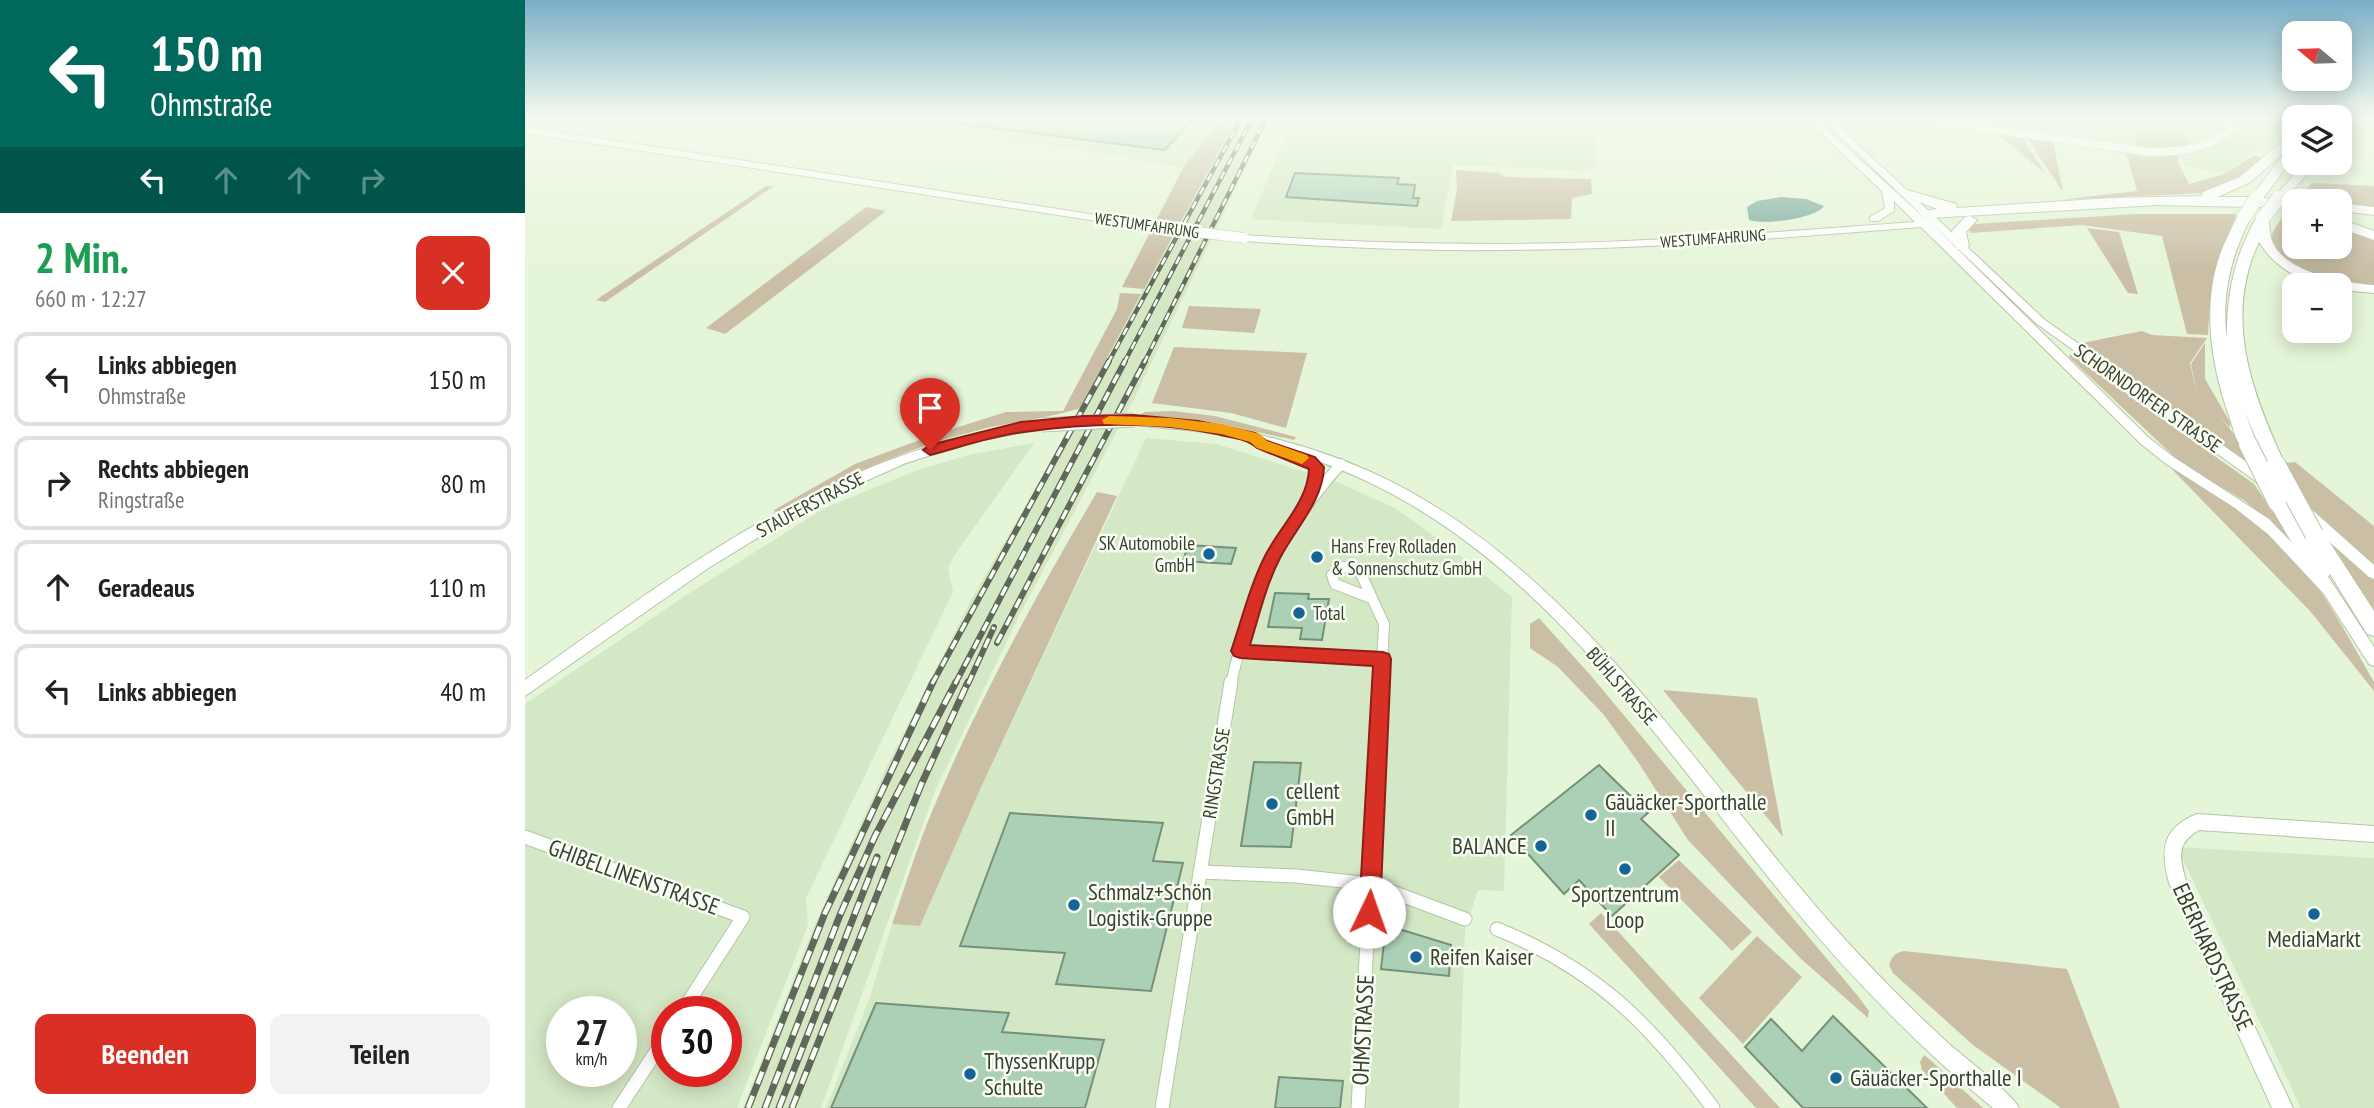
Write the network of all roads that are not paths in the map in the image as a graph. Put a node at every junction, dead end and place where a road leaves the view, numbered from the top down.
1 (789, 171) edge
2 (1866, 171) edge
3 (1882, 171) edge
4 (2253, 171) edge
5 (2277, 171) edge
6 (2300, 175) edge
7 (1887, 190) junction
8 (1907, 194) junction
9 (2169, 201) junction
10 (2282, 204) edge
11 (2352, 208) edge
12 (2374, 211) edge
13 (2282, 212) edge
14 (1913, 215) junction
15 (1969, 216) junction
16 (1874, 219) junction
17 (2352, 219) edge
18 (1929, 220) junction
19 (2262, 220) junction
20 (2374, 222) edge
21 (2352, 228) edge
22 (1775, 233) junction
23 (2374, 236) edge
24 (1962, 246) junction
25 (2374, 289) edge
26 (1134, 420) joint
27 (1255, 438) junction
28 (1341, 464) junction
29 (1300, 514) junction
30 (2374, 573) edge
31 (2325, 582) junction
32 (1371, 598) dead end
33 (2374, 628) edge
34 (1240, 651) junction
35 (1383, 659) junction
36 (2374, 660) edge
37 (525, 689) edge
38 (2374, 834) edge
39 (525, 837) edge
40 (1200, 872) junction
41 (1371, 884) junction
42 (1465, 919) dead end
43 (1497, 929) dead end
44 (692, 996) edge
45 (651, 1059) edge
46 (619, 1108) edge
47 (1162, 1108) edge
48 (1358, 1108) edge
49 (1713, 1108) edge
50 (2009, 1108) edge
51 (2283, 1108) edge

1 - 22 main road, WESTUMFAHRUNG, bridge
2 - 7 main road, SCHORNDORFER STRASSE
3 - 8 main road
4 - 9 highway
5 - 31 highway, bridge
6 - 19 highway, bridge
7 - 14 main road, SCHORNDORFER STRASSE
7 - 16 main road
8 - 15 highway
8 - 18 main road
9 - 10 highway
9 - 15 highway
11 - 12 highway
13 - 15 highway
14 - 16 main road, WESTUMFAHRUNG
14 - 18 main road, SCHORNDORFER STRASSE
15 - 18 highway
15 - 24 highway
16 - 22 main road, WESTUMFAHRUNG
17 - 20 highway
18 - 22 main road, WESTUMFAHRUNG
18 - 24 main road, SCHORNDORFER STRASSE
18 - 31 main road, SCHORNDORFER STRASSE
19 - 25 highway
19 - 33 highway, bridge
21 - 23 highway
24 - 30 main road, SCHORNDORFER STRASSE
26 - 27 main road, BÜHLSTRASSE
26 - 37 main road, STAUFERSTRASSE, bridge
27 - 28 main road, BÜHLSTRASSE
27 - 29 street
28 - 29 street, RINGSTRASSE
28 - 50 main road, BÜHLSTRASSE
29 - 34 street, RINGSTRASSE
31 - 36 main road, SCHORNDORFER STRASSE
32 - 35 street, OHMSTRASSE
34 - 35 street
34 - 40 street, RINGSTRASSE
35 - 41 street, OHMSTRASSE
38 - 51 main road, EBERHARDSTRASSE
39 - 44 street, GHIBELLINENSTRASSE
40 - 41 street
40 - 47 street, RINGSTRASSE
41 - 42 street
41 - 48 street, OHMSTRASSE
43 - 49 street
45 - 46 street

